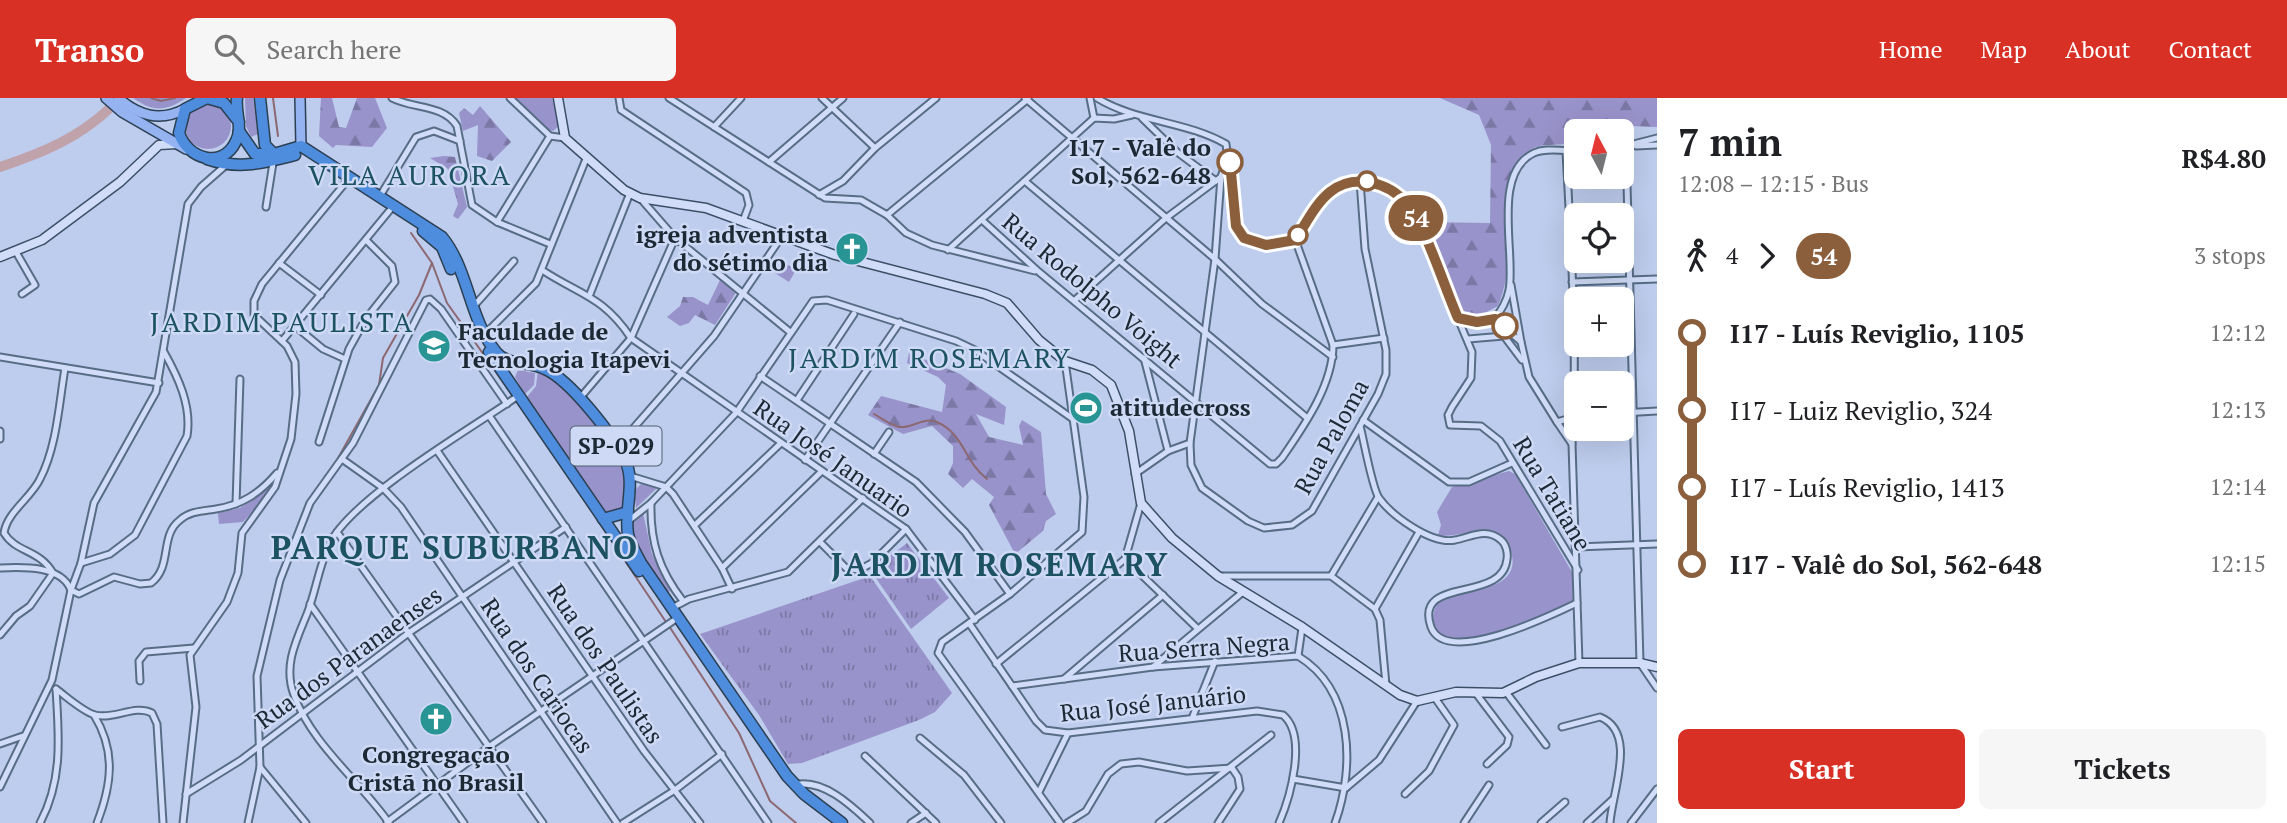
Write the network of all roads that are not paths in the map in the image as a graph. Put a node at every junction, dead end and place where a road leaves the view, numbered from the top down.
1 (106, 98) edge
2 (118, 98) edge
3 (207, 98) edge
4 (237, 98) edge
5 (260, 98) edge
6 (300, 98) edge
7 (392, 98) edge
8 (510, 98) edge
9 (558, 98) edge
10 (619, 98) edge
11 (669, 98) edge
12 (741, 98) edge
13 (822, 98) edge
14 (843, 98) edge
15 (936, 98) edge
16 (1090, 98) edge
17 (1097, 98) edge
18 (1027, 99) edge
19 (832, 107) junction
20 (186, 109) junction
21 (1136, 115) junction
22 (1094, 118) junction
23 (239, 127) junction
24 (714, 127) junction
25 (550, 136) junction
26 (565, 138) junction
27 (1657, 138) edge
28 (1071, 140) junction
29 (460, 141) junction
30 (1634, 144) edge
31 (1657, 145) edge
32 (182, 146) junction
33 (1634, 146) edge
34 (875, 148) junction
35 (300, 150) junction
36 (1564, 152) edge
37 (1229, 153) junction
38 (274, 158) junction
39 (207, 159) junction
40 (586, 159) junction
41 (769, 162) junction
42 (226, 165) junction
43 (1218, 179) junction
44 (1026, 181) junction
45 (1360, 181) junction
46 (346, 182) junction
47 (1568, 189) edge
48 (1626, 189) edge
49 (630, 193) junction
50 (819, 195) junction
51 (380, 196) junction
52 (640, 198) junction
53 (266, 207) dead end
54 (390, 210) junction
55 (887, 215) junction
56 (1166, 218) junction
57 (743, 221) junction
58 (983, 221) junction
59 (497, 222) junction
60 (782, 236) junction
61 (675, 238) junction
62 (366, 240) junction
63 (1295, 240) junction
64 (550, 244) junction
65 (948, 250) junction
66 (16, 252) junction
67 (0, 257) edge
68 (1215, 259) junction
69 (514, 261) dead end
70 (1120, 261) junction
71 (279, 263) junction
72 (542, 270) junction
73 (1039, 272) junction
74 (1657, 279) edge
75 (1630, 280) junction
76 (1510, 282) junction
77 (1572, 282) junction
78 (22, 294) dead end
79 (590, 294) junction
80 (321, 295) junction
81 (743, 295) junction
82 (1075, 300) junction
83 (473, 307) junction
84 (854, 314) dead end
85 (1458, 318) junction
86 (1495, 319) junction
87 (900, 322) junction
88 (295, 326) junction
89 (1204, 330) junction
90 (790, 332) junction
91 (485, 334) junction
92 (631, 338) junction
93 (1384, 338) junction
94 (1468, 339) junction
95 (282, 341) junction
96 (1521, 342) junction
97 (1333, 345) junction
98 (164, 352) junction
99 (0, 357) edge
100 (1144, 358) junction
101 (1333, 358) junction
102 (345, 359) junction
103 (1065, 361) junction
104 (1523, 362) junction
105 (534, 365) junction
106 (65, 368) junction
107 (1574, 371) edge
108 (1632, 371) edge
109 (682, 374) junction
110 (760, 376) junction
111 (240, 379) dead end
112 (159, 383) junction
113 (517, 391) junction
114 (580, 398) junction
115 (797, 400) junction
116 (1197, 402) junction
117 (507, 404) junction
118 (1657, 411) edge
119 (1634, 412) edge
120 (736, 413) junction
121 (490, 417) junction
122 (1307, 417) junction
123 (1073, 419) junction
124 (1564, 420) edge
125 (1558, 422) junction
126 (1362, 423) junction
127 (830, 424) junction
128 (0, 431) edge
129 (889, 432) dead end
130 (0, 439) edge
131 (1572, 441) edge
132 (1634, 441) edge
133 (319, 442) dead end
134 (781, 443) junction
135 (1190, 443) junction
136 (1572, 444) junction
137 (617, 447) junction
138 (1168, 451) junction
139 (439, 452) junction
140 (874, 454) junction
141 (342, 459) junction
142 (804, 460) junction
143 (1512, 463) junction
144 (822, 471) junction
145 (278, 472) junction
146 (1135, 474) junction
147 (629, 476) junction
148 (666, 486) junction
149 (383, 488) junction
150 (1378, 497) junction
151 (863, 498) junction
152 (651, 502) junction
153 (1141, 503) junction
154 (236, 504) junction
155 (627, 517) junction
156 (603, 519) junction
157 (695, 525) junction
158 (566, 527) junction
159 (906, 529) junction
160 (337, 532) junction
161 (1419, 532) junction
162 (1576, 535) junction
163 (1558, 538) junction
164 (820, 542) junction
165 (1657, 544) edge
166 (1636, 545) junction
167 (1576, 547) junction
168 (1125, 559) junction
169 (81, 563) junction
170 (515, 563) junction
171 (0, 568) edge
172 (722, 568) junction
173 (1578, 570) junction
174 (52, 573) junction
175 (1218, 576) junction
176 (1331, 576) junction
177 (732, 589) junction
178 (71, 590) junction
179 (1244, 591) junction
180 (1010, 594) junction
181 (1163, 595) junction
182 (463, 596) junction
183 (683, 601) junction
184 (1577, 603) junction
185 (310, 604) junction
186 (672, 608) junction
187 (1376, 609) junction
188 (972, 621) junction
189 (672, 622) junction
190 (1302, 627) junction
191 (1197, 628) junction
192 (410, 632) junction
193 (0, 635) edge
194 (644, 641) junction
195 (194, 648) junction
196 (1298, 656) junction
197 (1215, 661) junction
198 (1579, 663) junction
199 (1640, 663) junction
200 (996, 664) junction
201 (1153, 667) junction
202 (1657, 667) edge
203 (358, 670) junction
204 (593, 674) junction
205 (1064, 679) junction
206 (52, 680) junction
207 (140, 681) dead end
208 (1012, 686) junction
209 (1387, 687) junction
210 (1657, 688) edge
211 (56, 689) junction
212 (1475, 692) junction
213 (1506, 692) junction
214 (1435, 698) junction
215 (1417, 701) junction
216 (539, 712) junction
217 (303, 713) junction
218 (94, 715) junction
219 (1194, 716) junction
220 (1562, 727) dead end
221 (1068, 733) junction
222 (1271, 735) dead end
223 (24, 736) junction
224 (920, 738) dead end
225 (0, 744) edge
226 (1546, 745) dead end
227 (260, 746) junction
228 (490, 746) junction
229 (722, 754) junction
230 (865, 756) dead end
231 (1347, 764) junction
232 (1487, 764) dead end
233 (260, 766) junction
234 (1232, 768) junction
235 (1360, 775) junction
236 (1293, 779) junction
237 (438, 783) junction
238 (794, 785) junction
239 (1489, 785) dead end
240 (0, 788) edge
241 (1346, 788) junction
242 (1657, 789) edge
243 (675, 790) junction
244 (1039, 792) junction
245 (186, 794) junction
246 (1405, 794) dead end
247 (1612, 800) junction
248 (1565, 802) dead end
249 (926, 813) junction
250 (388, 822) edge
251 (40, 823) edge
252 (97, 823) edge
253 (163, 823) edge
254 (183, 823) edge
255 (248, 823) edge
256 (306, 823) edge
257 (464, 823) edge
258 (543, 823) edge
259 (617, 823) edge
260 (623, 823) edge
261 (700, 823) edge
262 (768, 823) edge
263 (831, 823) edge
264 (842, 823) edge
265 (870, 823) edge
266 (911, 823) edge
267 (936, 823) edge
268 (1001, 823) edge
269 (1060, 823) edge
270 (1067, 823) edge
271 (1159, 823) edge
272 (1218, 823) edge
273 (1279, 823) edge
274 (1335, 823) edge
275 (1464, 823) edge
276 (1541, 823) edge
277 (1587, 823) edge
278 (1610, 823) edge
279 (1631, 823) edge

1 - 32 main road
2 - 20 main road
3 - 20 highway
3 - 23 highway
4 - 23 highway
5 - 38 highway
6 - 35 main road
7 - 29 street
8 - 25 street
9 - 26 street
10 - 57 street
11 - 24 street
12 - 24 street
13 - 19 street
14 - 19 street
15 - 34 street
16 - 22 street
17 - 21 street
18 - 28 street
18 - 55 street
19 - 34 street
19 - 41 street
20 - 32 highway
21 - 22 street
21 - 37 street
21 - 43 street
22 - 28 street
23 - 38 highway
23 - 39 highway
24 - 41 street
25 - 26 street
25 - 59 street
26 - 40 street
27 - 30 street
28 - 44 street
28 - 56 street
29 - 51 street
29 - 59 street
31 - 33 street
32 - 39 highway
32 - 66 street
34 - 50 street
35 - 38 highway
35 - 46 highway, SP-029
35 - 51 highway, SP-029
36 - 76 street
37 - 43 street
37 - 63 street
38 - 42 highway
38 - 53 street
39 - 42 highway
40 - 49 street
40 - 64 street
41 - 50 street
42 - 98 street
43 - 56 street
43 - 68 street
44 - 58 street
44 - 70 street
45 - 63 street
45 - 85 street, Rua Tatiane
45 - 93 street
46 - 54 highway, SP-029
46 - 71 street
47 - 77 street
48 - 75 street
49 - 52 street
49 - 79 street
50 - 55 street
51 - 83 highway, SP-029
52 - 57 street
52 - 61 street
54 - 62 street
54 - 113 highway, SP-029
55 - 65 street
56 - 68 street
56 - 70 street
57 - 60 street
58 - 65 street
58 - 73 street, Rua Rodolpho Voight
59 - 64 street
60 - 81 street
60 - 103 street
61 - 81 street
61 - 92 street
62 - 80 street
62 - 102 street
63 - 97 street
64 - 72 street
65 - 73 street
66 - 67 street
66 - 78 street
68 - 89 street
68 - 101 street
69 - 83 street
70 - 82 street
70 - 89 street
71 - 80 street
71 - 95 street
72 - 79 street, Rua José Januario
72 - 91 street
73 - 82 street, Rua Rodolpho Voight
74 - 75 street
75 - 77 street
75 - 108 street
76 - 86 street
76 - 96 street
77 - 107 street
79 - 92 street, Rua José Januario
80 - 88 street
81 - 90 street
81 - 109 street
82 - 100 street, Rua Rodolpho Voight
83 - 91 highway, SP-029
84 - 115 street
85 - 86 street
85 - 94 street, Rua Tatiane
86 - 96 street
87 - 90 street
87 - 123 street
87 - 127 street
88 - 95 street
88 - 102 street
89 - 116 street
89 - 122 street
90 - 110 street
91 - 105 highway, SP-029
92 - 109 street, Rua José Januario
92 - 114 street
93 - 97 street
93 - 126 street, Rua Paloma
94 - 104 street
94 - 143 street, Rua Tatiane
95 - 145 street
96 - 104 street
97 - 101 street
98 - 112 street
98 - 169 street
99 - 106 street
100 - 116 street, Rua Rodolpho Voight
100 - 138 street
101 - 122 street
102 - 133 street
103 - 123 street
103 - 146 street
104 - 125 street
105 - 113 highway
105 - 114 highway, SP-029
106 - 112 street
106 - 174 street
109 - 120 street, Rua José Januario
109 - 137 street
110 - 115 street
110 - 120 street
111 - 154 street
112 - 169 street
113 - 117 street
113 - 156 highway, SP-029
114 - 137 highway, SP-029
115 - 127 street
116 - 122 street, Rua Rodolpho Voight
116 - 135 street
117 - 121 street
117 - 141 street
118 - 119 street
120 - 134 street, Rua José Januario
120 - 148 street
121 - 139 street
121 - 158 street
123 - 180 street
124 - 125 street
125 - 136 street
126 - 135 street, Rua Paloma
126 - 143 street
126 - 150 street
127 - 140 street
127 - 142 street
128 - 130 street
129 - 140 street
131 - 136 street
132 - 166 street
134 - 142 street, Rua José Januario
134 - 157 street
135 - 138 street
136 - 162 street
137 - 147 highway, SP-029
138 - 146 street
139 - 149 street
139 - 170 street, Rua dos Paulistas
140 - 180 street
141 - 149 street, Rua dos Cariocas
141 - 227 street
142 - 144 street, Rua José Januario
143 - 163 street, Rua Tatiane
144 - 151 street, Rua José Januario
144 - 172 street
145 - 154 street
145 - 195 street
146 - 153 street
147 - 148 street
147 - 155 highway, SP-029
148 - 152 street
148 - 157 street
149 - 160 street
149 - 182 street, Rua dos Cariocas
150 - 161 street
150 - 176 street
151 - 159 street, Rua José Januario
151 - 164 street
152 - 155 street
152 - 183 street
153 - 168 street
153 - 175 street
154 - 178 street
155 - 156 highway
155 - 186 highway, SP-029
156 - 189 highway, SP-029
157 - 172 street
158 - 170 street, Rua dos Paranaenses
158 - 194 street
159 - 164 street
159 - 188 street, Rua José Januario
160 - 185 street
160 - 192 street
161 - 184 street
161 - 187 street
162 - 163 street
162 - 167 street
163 - 173 street, Rua Tatiane
164 - 177 street
165 - 166 street
166 - 167 street
166 - 199 street
167 - 173 street
168 - 181 street
168 - 200 street
169 - 178 street
170 - 182 street, Rua dos Paranaenses
170 - 204 street, Rua dos Paulistas
171 - 174 street
172 - 177 street
173 - 184 street
174 - 178 street
174 - 193 street
175 - 176 street
175 - 179 street
176 - 187 street
177 - 183 street
178 - 206 street
179 - 190 street
179 - 191 street
180 - 188 street
181 - 191 street
181 - 205 street
182 - 192 street, Rua dos Paranaenses
182 - 216 street, Rua dos Cariocas
183 - 186 street
184 - 198 street
185 - 203 street
185 - 217 street
186 - 238 highway, SP-029
187 - 209 street
188 - 200 street, Rua José Januário
188 - 244 street
189 - 194 street
189 - 263 highway, SP-029
190 - 196 street
190 - 209 street
191 - 201 street
192 - 203 street, Rua dos Paranaenses
192 - 228 street
194 - 204 street
194 - 229 street
195 - 207 street
195 - 245 street
196 - 197 street, Rua Serra Negra
196 - 231 street, Rua Serra Negra
197 - 201 street, Rua Serra Negra
197 - 219 street
198 - 199 street
198 - 213 street
199 - 202 street
199 - 210 street
200 - 208 street, Rua José Januário
201 - 205 street, Rua Serra Negra
203 - 217 street, Rua dos Paranaenses
203 - 237 street
204 - 216 street
204 - 243 street, Rua dos Paulistas
205 - 208 street, Rua Serra Negra
206 - 211 street
206 - 223 street
208 - 221 street, Rua José Januário
209 - 215 street
211 - 218 street
211 - 251 street
212 - 213 street
212 - 214 street
212 - 232 street
213 - 226 street
214 - 215 street
214 - 246 street
215 - 235 street
216 - 228 street
216 - 259 street, Rua dos Cariocas
217 - 227 street, Rua dos Paranaenses
217 - 250 street
218 - 252 street
218 - 253 street
219 - 221 street, Rua José Januário
219 - 236 street, Rua José Januário
220 - 247 street
221 - 244 street
222 - 234 street
223 - 225 street
223 - 240 street
224 - 268 street
227 - 233 street
227 - 245 street, Rua dos Paranaenses
228 - 237 street
228 - 258 street
229 - 243 street
229 - 262 street
230 - 249 street
231 - 235 street
231 - 241 street, Rua Serra Negra
233 - 255 street
233 - 256 street
234 - 270 street
234 - 271 street
234 - 272 street
235 - 241 street
236 - 241 street
236 - 273 street, Rua José Januário
237 - 250 street
237 - 257 street
238 - 264 highway, SP-029
238 - 265 street
239 - 275 street
241 - 274 street, Rua Serra Negra
242 - 279 street
243 - 260 street
243 - 261 street, Rua dos Paulistas
244 - 269 street
245 - 254 street
247 - 277 street
247 - 278 street
248 - 276 street
249 - 266 street
249 - 267 street

